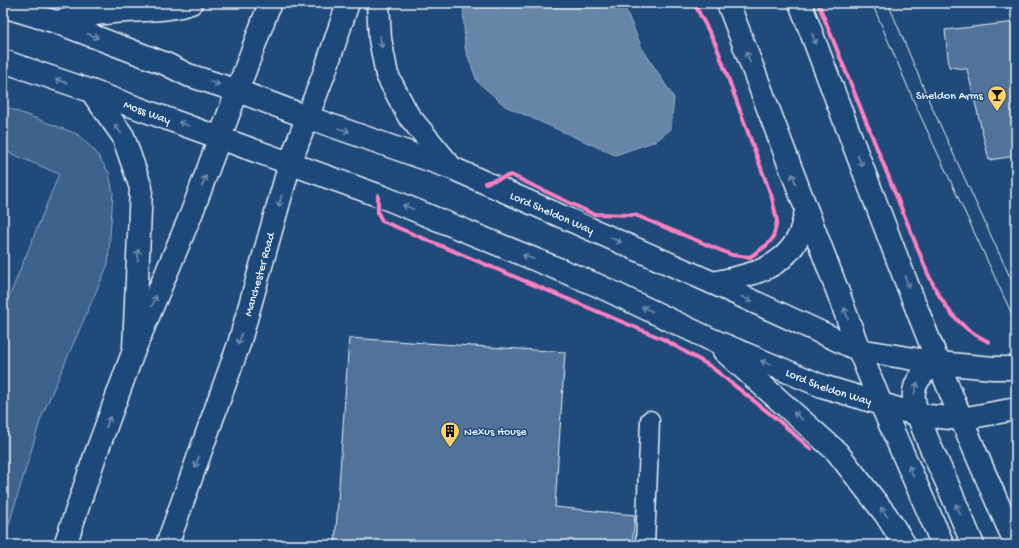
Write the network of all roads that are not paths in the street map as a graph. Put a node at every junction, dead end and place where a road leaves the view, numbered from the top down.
1 (191, 3) edge
2 (270, 3) edge
3 (348, 3) edge
4 (378, 3) edge
5 (728, 3) edge
6 (800, 3) edge
7 (3, 6) edge
8 (56, 22) junction
9 (3, 61) edge
10 (91, 91) junction
11 (238, 91) junction
12 (308, 117) junction
13 (220, 138) junction
14 (290, 163) junction
15 (452, 168) junction
16 (806, 211) junction
17 (713, 282) junction
18 (710, 339) junction
19 (134, 350) junction
20 (859, 350) junction
21 (939, 363) junction
22 (1016, 368) edge
23 (881, 404) junction
24 (1016, 410) edge
25 (918, 415) junction
26 (961, 419) junction
27 (650, 420) dead end
28 (1016, 544) edge
29 (65, 545) edge
30 (167, 545) edge
31 (645, 545) edge
32 (905, 545) edge
33 (943, 545) edge
34 (973, 545) edge

1 - 8 main road
2 - 11 main road
3 - 12 main road, Manchester Road
4 -> 15 main road
16 -> 5 main road, Lord Sheldon Way
6 -> 21 main road
7 - 8 main road
8 -> 11 main road
10 -> 9 main road, Moss Way
13 -> 10 main road, Moss Way
19 -> 10 main road
11 - 12 main road, Lord Sheldon Way
11 - 13 main road
12 - 14 main road, Manchester Road
12 -> 15 main road, Lord Sheldon Way
13 - 14 main road, Moss Way
19 -> 13 main road
18 -> 14 main road, Lord Sheldon Way
14 -> 30 main road, Manchester Road
15 -> 17 main road, Lord Sheldon Way
16 - 17 main road
20 -> 16 main road, Lord Sheldon Way
17 -> 20 main road, Lord Sheldon Way
23 -> 18 main road, Lord Sheldon Way
32 -> 18 main road
29 -> 19 main road
20 - 21 main road
20 - 23 main road, Lord Sheldon Way
21 - 22 main road
25 -> 21 main road
21 - 26 main road
23 - 25 main road
33 -> 23 main road, Lord Sheldon Way
24 - 26 main road
25 - 26 main road
34 -> 25 main road
26 - 28 main road
27 - 31 lane

